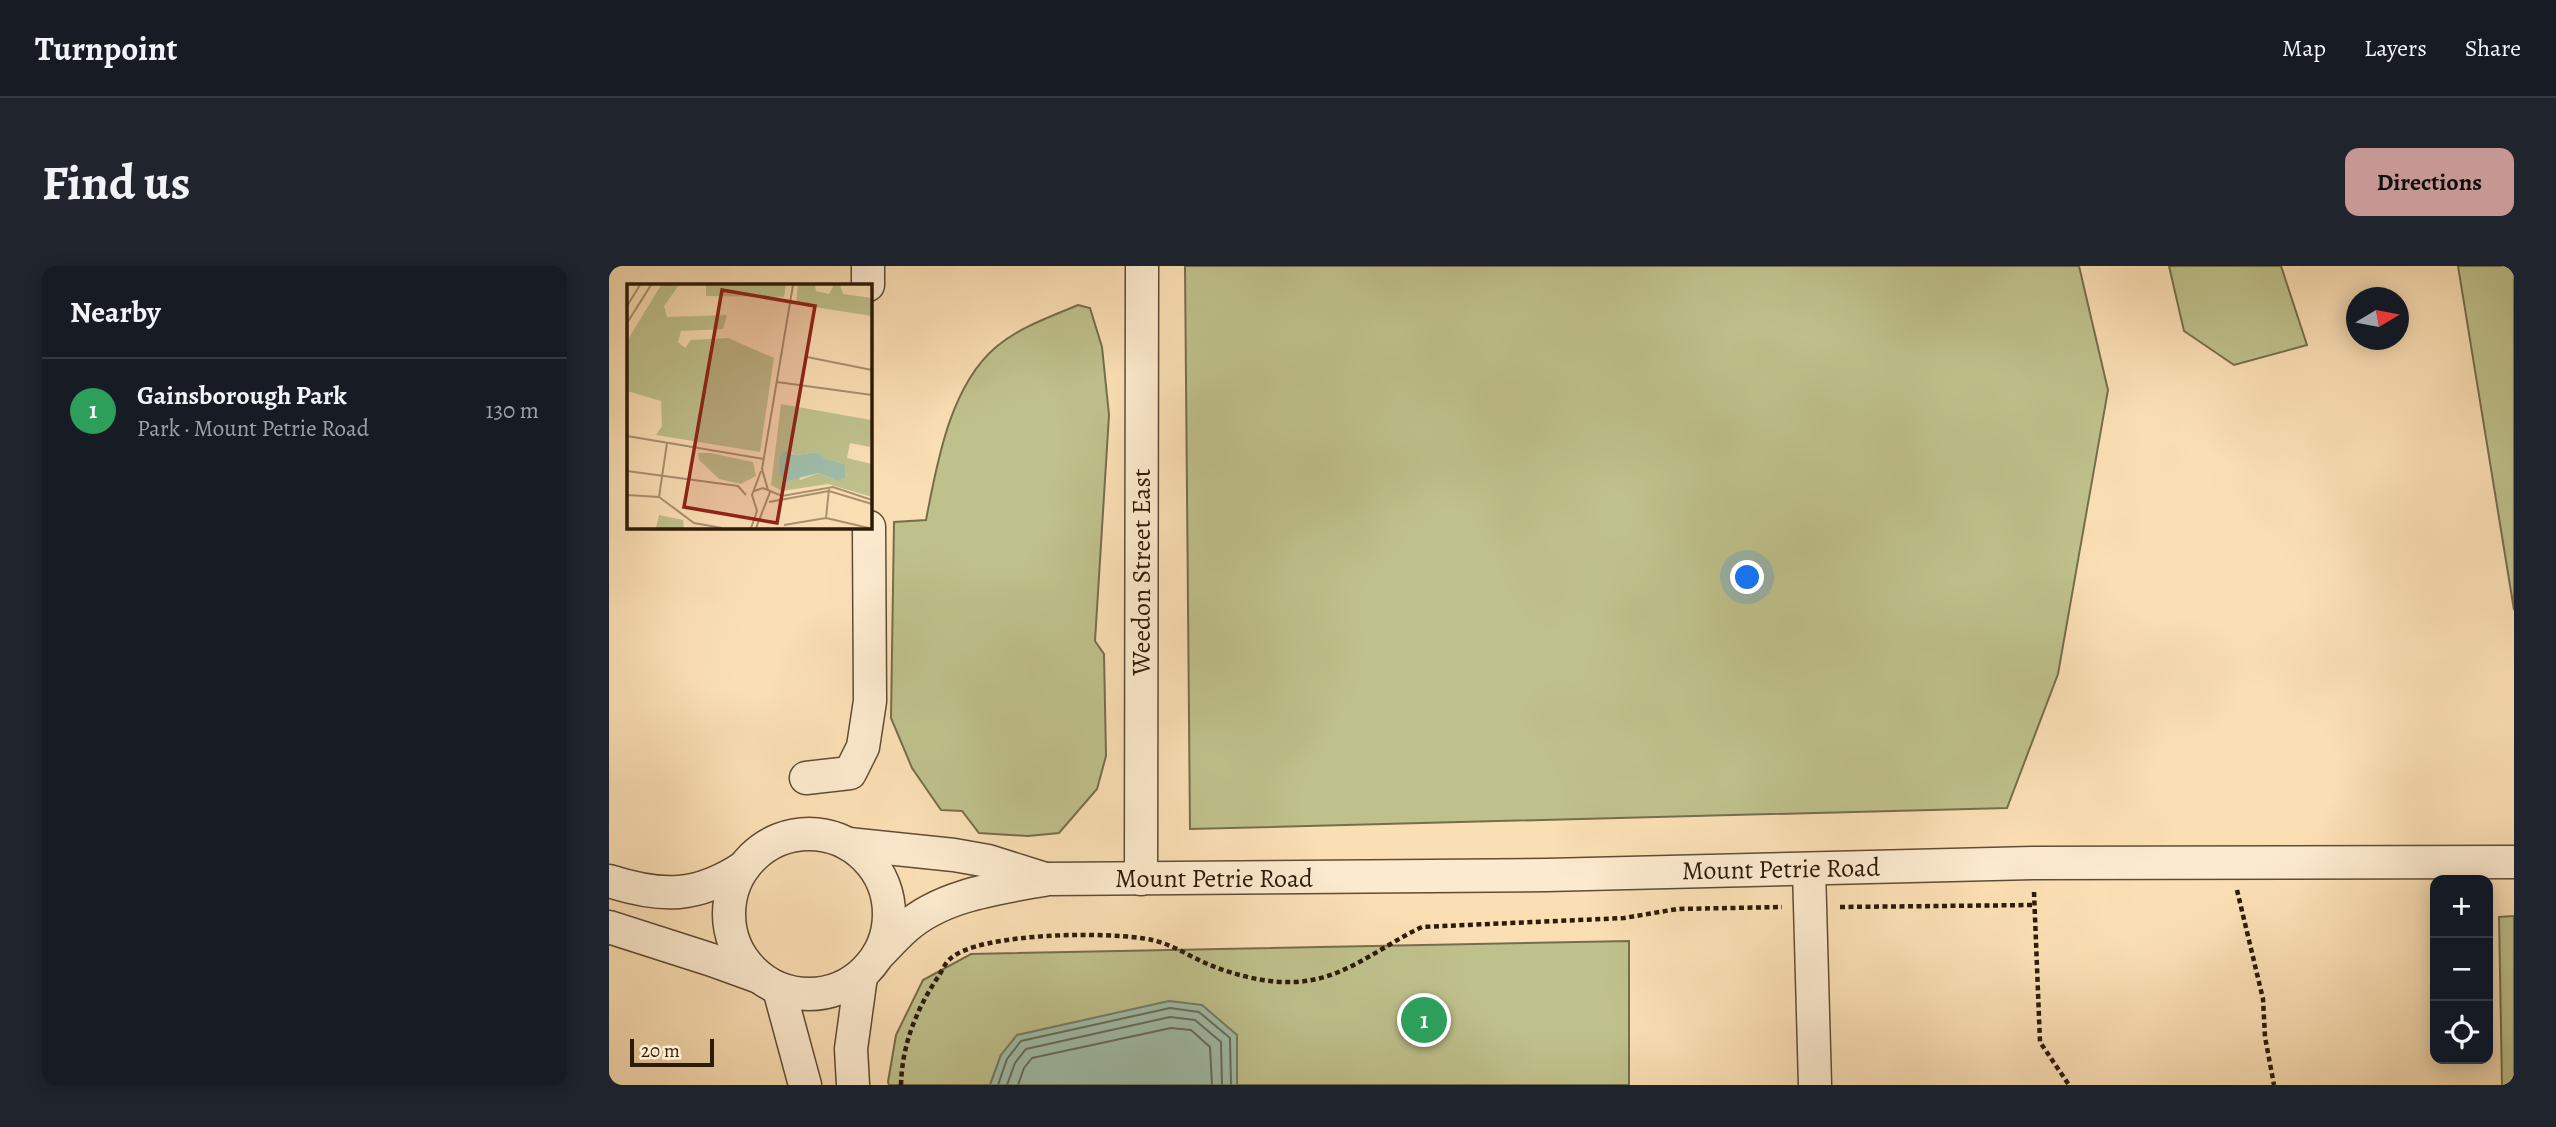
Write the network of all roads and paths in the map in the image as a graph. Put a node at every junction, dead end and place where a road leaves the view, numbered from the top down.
1 (868, 266) edge
2 (1142, 266) edge
3 (868, 284) edge
4 (869, 528) edge
5 (806, 778) dead end
6 (848, 844) junction
7 (2231, 862) junction
8 (2514, 862) edge
9 (2033, 863) junction
10 (744, 867) junction
11 (1809, 869) junction
12 (1048, 879) junction
13 (1141, 879) junction
14 (609, 881) edge
15 (2035, 905) junction
16 (1811, 907) junction
17 (609, 927) edge
18 (870, 965) junction
19 (769, 983) junction
20 (805, 1085) edge
21 (853, 1085) edge
22 (901, 1085) edge
23 (1815, 1085) edge
24 (2069, 1085) edge
25 (2274, 1085) edge

1 - 3 street
2 - 13 street, Weedon Street East
4 - 5 street
6 - 10 street
6 - 12 street, Mount Petrie Road
6 - 18 street
7 - 8 street, Mount Petrie Road
7 - 9 street, Mount Petrie Road
7 - 25 path
9 - 11 street, Mount Petrie Road
9 - 15 path
10 - 14 street
10 - 19 street
11 - 13 street, Mount Petrie Road
11 - 16 street
12 - 13 street, Mount Petrie Road
12 - 18 street, Mount Petrie Road
15 - 16 path
15 - 24 path
16 - 22 path
16 - 23 street
17 - 19 street
18 - 19 street
18 - 21 street
19 - 20 street

